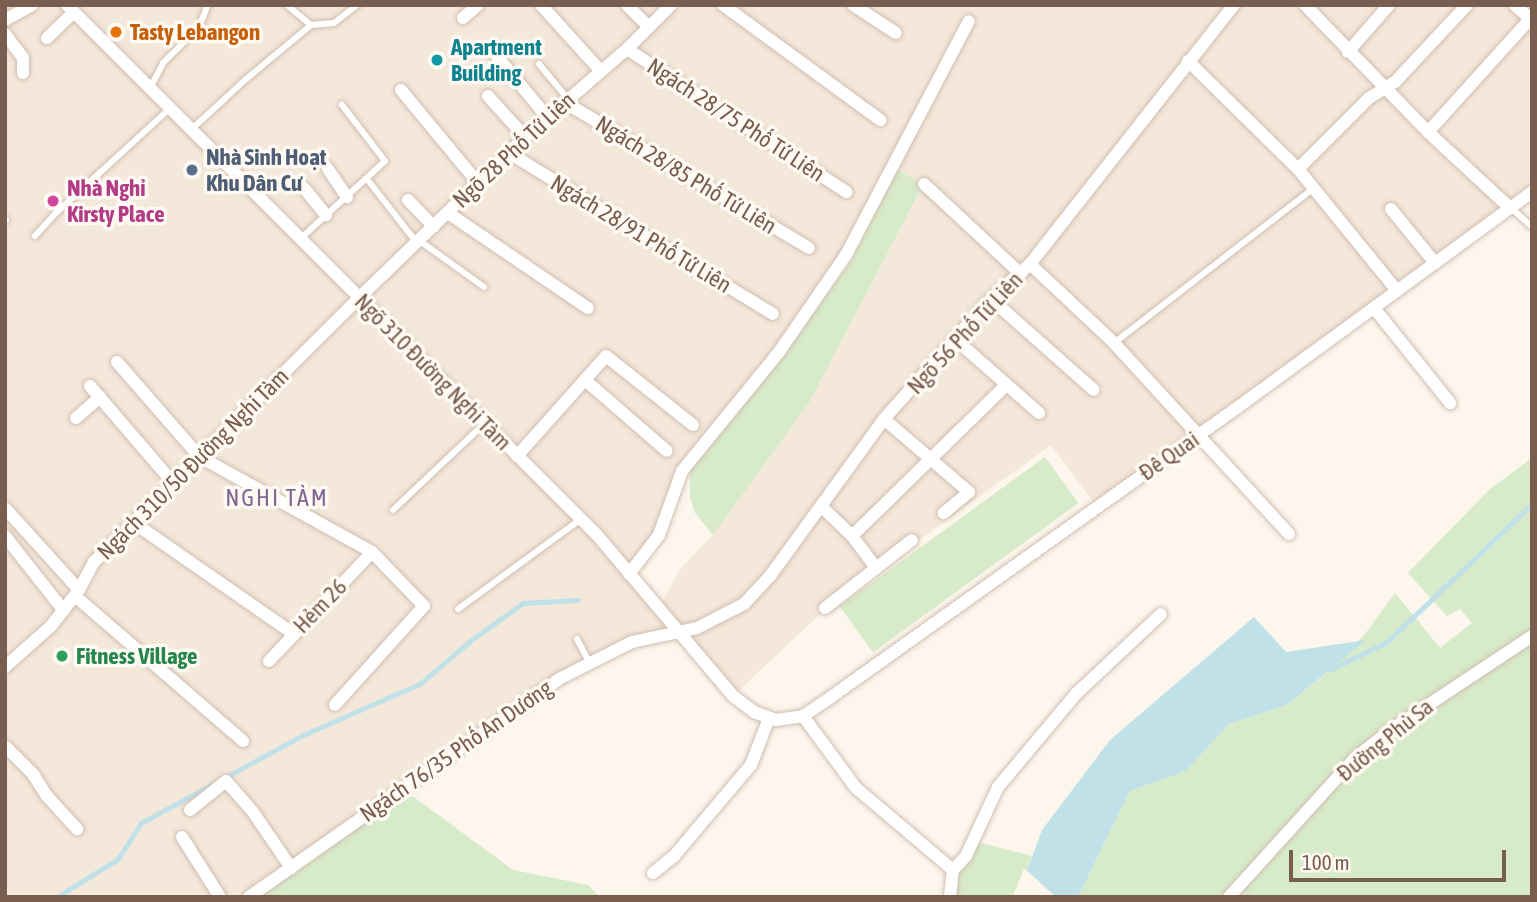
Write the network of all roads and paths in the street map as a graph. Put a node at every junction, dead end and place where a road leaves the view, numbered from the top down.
1 (32, 5) edge
2 (208, 5) edge
3 (287, 5) edge
4 (357, 5) edge
5 (478, 5) edge
6 (541, 5) edge
7 (627, 5) edge
8 (671, 5) edge
9 (723, 5) edge
10 (853, 5) edge
11 (1234, 5) edge
12 (1389, 5) edge
13 (1466, 5) edge
14 (1516, 5) edge
15 (1309, 6) edge
16 (71, 9) edge
17 (463, 18) dead end
18 (1531, 19) edge
19 (5, 20) edge
20 (969, 21) dead end
21 (311, 26) junction
22 (649, 27) junction
23 (897, 33) dead end
24 (5, 34) edge
25 (47, 38) dead end
26 (491, 49) dead end
27 (627, 49) junction
28 (1348, 52) junction
29 (1188, 61) junction
30 (539, 64) dead end
31 (600, 70) junction
32 (23, 73) dead end
33 (150, 86) junction
34 (1384, 87) junction
35 (401, 90) dead end
36 (488, 96) dead end
37 (566, 100) junction
38 (342, 105) dead end
39 (171, 107) junction
40 (547, 117) junction
41 (880, 120) dead end
42 (193, 128) junction
43 (1428, 132) junction
44 (525, 137) junction
45 (509, 153) junction
46 (328, 169) dead end
47 (1298, 169) junction
48 (368, 179) junction
49 (477, 183) junction
50 (924, 184) dead end
51 (304, 188) dead end
52 (1314, 188) junction
53 (846, 191) dead end
54 (1532, 191) edge
55 (347, 197) junction
56 (408, 200) dead end
57 (1509, 207) junction
58 (1391, 209) dead end
59 (448, 213) junction
60 (326, 215) junction
61 (433, 227) junction
62 (1532, 227) edge
63 (35, 236) dead end
64 (300, 239) junction
65 (419, 242) junction
66 (809, 248) dead end
67 (1435, 263) junction
68 (1026, 269) junction
69 (484, 287) dead end
70 (1397, 291) junction
71 (359, 298) junction
72 (992, 299) junction
73 (589, 308) dead end
74 (1374, 308) junction
75 (773, 314) dead end
76 (955, 339) junction
77 (1114, 343) junction
78 (117, 362) dead end
79 (584, 380) junction
80 (1006, 385) junction
81 (90, 386) dead end
82 (1094, 390) dead end
83 (100, 397) junction
84 (1451, 403) dead end
85 (1039, 413) dead end
86 (76, 418) dead end
87 (884, 419) junction
88 (484, 424) junction
89 (693, 425) dead end
90 (1200, 433) junction
91 (667, 451) dead end
92 (517, 456) junction
93 (200, 457) junction
94 (930, 460) junction
95 (174, 484) junction
96 (821, 506) junction
97 (5, 508) edge
98 (393, 510) dead end
99 (944, 513) dead end
100 (581, 519) junction
101 (135, 523) junction
102 (1289, 534) dead end
103 (5, 536) edge
104 (852, 536) junction
105 (912, 540) dead end
106 (372, 552) junction
107 (876, 568) junction
108 (629, 574) junction
109 (77, 593) junction
110 (825, 608) dead end
111 (458, 609) dead end
112 (64, 611) junction
113 (1161, 614) dead end
114 (678, 632) junction
115 (294, 634) junction
116 (1532, 635) edge
117 (577, 639) dead end
118 (269, 660) dead end
119 (590, 663) junction
120 (5, 667) edge
121 (335, 705) dead end
122 (803, 716) junction
123 (769, 718) junction
124 (243, 741) dead end
125 (5, 746) edge
126 (190, 810) dead end
127 (77, 829) dead end
128 (181, 837) dead end
129 (291, 868) junction
130 (953, 870) junction
131 (653, 873) dead end
132 (220, 897) edge
133 (249, 897) edge
134 (950, 897) edge
135 (1228, 897) edge

1 - 19 street
2 - 33 lane
3 - 21 lane
4 - 21 lane
5 - 17 street
6 - 31 street
7 - 22 street
8 - 22 street, Ngõ 28 Phố Tứ Liên
9 - 41 street
10 - 23 street
11 - 29 street, Ngõ 56 Phố Tứ Liên
12 - 28 street
13 - 34 street
14 - 18 street
15 - 28 street
16 - 25 street
16 - 33 street, Ngõ 310 Đường Nghi Tàm
18 - 43 street
20 - 108 street
21 - 42 lane
22 - 27 street, Ngõ 28 Phố Tứ Liên
24 - 32 street
26 - 40 street
27 - 31 street, Ngõ 28 Phố Tứ Liên
27 - 53 street, Ngách 28/75 Phố Tứ Liên
28 - 34 street
29 - 47 street
29 - 68 street, Ngõ 56 Phố Tứ Liên
30 - 37 lane
31 - 37 street, Ngõ 28 Phố Tứ Liên
33 - 39 street, Ngõ 310 Đường Nghi Tàm
34 - 43 street
34 - 47 street
35 - 49 street
36 - 44 street
37 - 40 street, Ngõ 28 Phố Tứ Liên
37 - 66 street, Ngách 28/85 Phố Tứ Liên
38 - 48 lane
39 - 42 street, Ngõ 310 Đường Nghi Tàm
39 - 63 lane
40 - 44 street, Ngõ 28 Phố Tứ Liên
42 - 64 street, Ngõ 310 Đường Nghi Tàm
43 - 57 street
44 - 45 street, Ngõ 28 Phố Tứ Liên
45 - 49 street, Ngõ 28 Phố Tứ Liên
45 - 75 street, Ngách 28/91 Phố Tứ Liên
46 - 55 street
47 - 52 street
48 - 55 lane
48 - 65 lane
49 - 59 street, Ngõ 28 Phố Tứ Liên
50 - 68 street
51 - 60 street
52 - 70 street
52 - 77 lane
54 - 57 street, Đê Quai
55 - 60 lane
56 - 61 street
57 - 62 lane
57 - 67 street, Đê Quai
58 - 67 street
59 - 61 street, Ngõ 28 Phố Tứ Liên
59 - 73 street
60 - 64 lane
61 - 65 street, Ngõ 28 Phố Tứ Liên
64 - 71 street, Ngõ 310 Đường Nghi Tàm
65 - 69 lane
65 - 71 street, Ngõ 28 Phố Tứ Liên
67 - 70 street, Đê Quai
68 - 72 street, Ngõ 56 Phố Tứ Liên
68 - 77 street
70 - 74 street, Đê Quai
71 - 88 street, Ngõ 310 Đường Nghi Tàm
71 - 93 street, Ngách 310/50 Đường Nghi Tàm
72 - 76 street, Ngõ 56 Phố Tứ Liên
72 - 82 street
74 - 84 street
74 - 90 street, Đê Quai
76 - 80 street
76 - 87 street, Ngõ 56 Phố Tứ Liên
77 - 90 street
78 - 93 street
79 - 89 street
79 - 91 street
79 - 92 street
80 - 85 street
80 - 94 street
81 - 83 street
83 - 86 street
83 - 95 street
87 - 94 street
87 - 96 street, Ngõ 56 Phố Tứ Liên
88 - 92 street, Ngõ 310 Đường Nghi Tàm
88 - 98 lane
90 - 102 street
90 - 122 street, Đê Quai
92 - 100 street, Ngõ 310 Đường Nghi Tàm
93 - 95 street, Ngách 310/50 Đường Nghi Tàm
93 - 106 street
94 - 99 street
94 - 104 street
95 - 101 street, Ngách 310/50 Đường Nghi Tàm
96 - 104 street
96 - 114 street, Ngõ 56 Phố Tứ Liên
97 - 109 street
100 - 108 street, Ngõ 310 Đường Nghi Tàm
100 - 111 lane
101 - 109 street, Ngách 310/50 Đường Nghi Tàm
101 - 115 street
103 - 112 street
104 - 107 street
105 - 107 street
106 - 115 street, Hẻm 26
106 - 121 street
107 - 110 street
108 - 114 street, Ngõ 310 Đường Nghi Tàm
109 - 112 street, Ngách 310/50 Đường Nghi Tàm
109 - 124 street
112 - 120 street, Ngách 310/50 Đường Nghi Tàm
113 - 130 street
114 - 119 street, Ngách 76/35 Phố An Dương
114 - 123 street, Ngõ 310 Đường Nghi Tàm
115 - 118 street, Hẻm 26
116 - 135 street, Đường Phù Sa
117 - 119 lane
119 - 129 street, Ngách 76/35 Phố An Dương
122 - 123 street
122 - 130 street
123 - 131 street
125 - 127 street
126 - 129 street
128 - 132 street
129 - 133 street, Ngách 76/35 Phố An Dương
130 - 134 street

